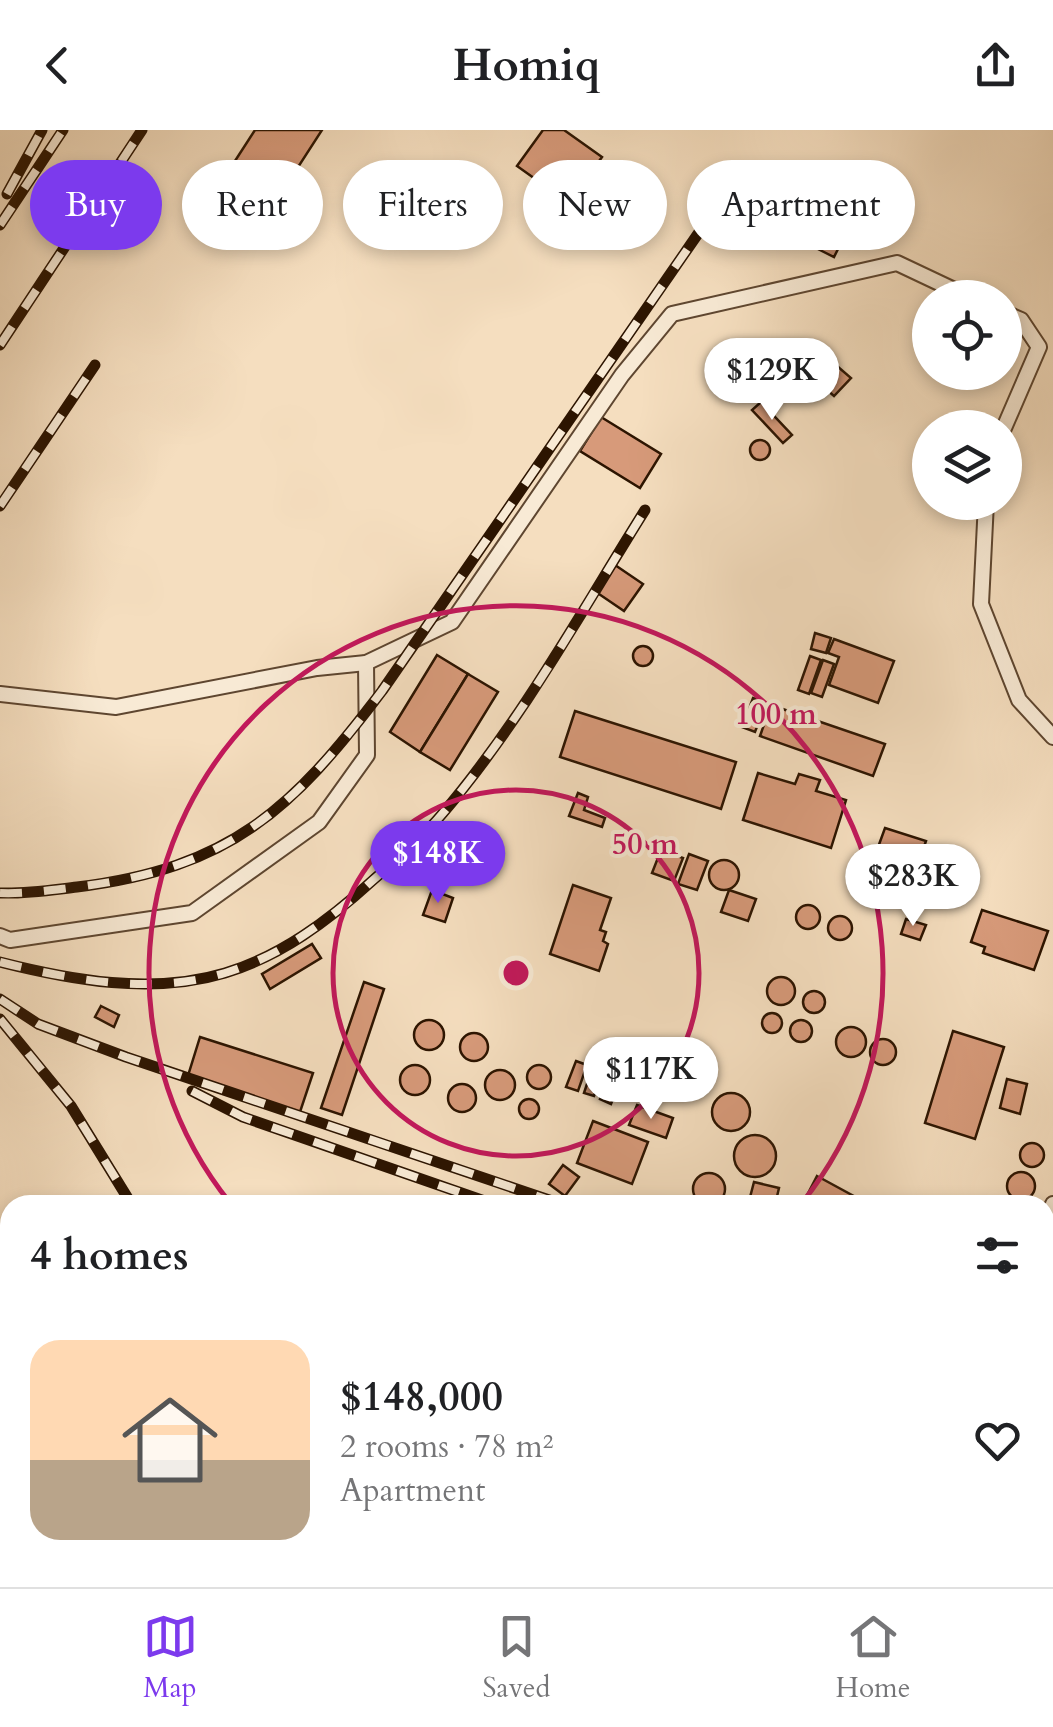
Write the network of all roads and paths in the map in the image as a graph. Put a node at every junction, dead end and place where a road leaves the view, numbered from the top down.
1 (931, 280) edge
2 (1022, 322) edge
3 (1022, 386) edge
4 (985, 520) edge
5 (366, 662) junction
6 (0, 694) edge
7 (1053, 737) edge
8 (0, 936) edge

1 - 5 lane
2 - 3 lane
4 - 7 lane
5 - 6 lane
5 - 8 lane

